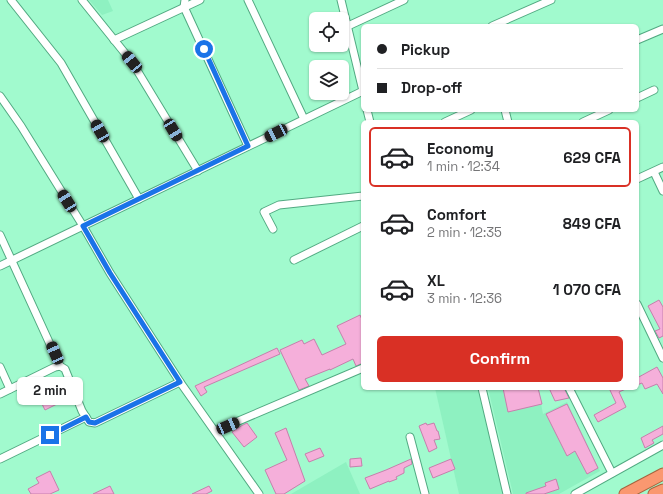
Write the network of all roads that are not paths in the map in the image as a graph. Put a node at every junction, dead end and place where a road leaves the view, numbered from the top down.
1 (11, 0) edge
2 (82, 0) edge
3 (200, 0) edge
4 (248, 0) edge
5 (341, 0) edge
6 (404, 0) edge
7 (536, 0) edge
8 (552, 0) edge
9 (184, 4) edge
10 (542, 4) junction
11 (344, 12) edge
12 (497, 24) edge
13 (349, 26) edge
14 (663, 29) edge
15 (349, 30) edge
16 (639, 39) edge
17 (114, 40) junction
18 (361, 82) edge
19 (654, 90) dead end
20 (361, 92) edge
21 (0, 96) edge
22 (639, 97) edge
23 (467, 112) edge
24 (605, 112) edge
25 (304, 119) junction
26 (449, 120) edge
27 (587, 120) edge
28 (248, 146) junction
29 (663, 168) edge
30 (198, 171) junction
31 (654, 172) junction
32 (639, 178) edge
33 (663, 191) edge
34 (361, 196) edge
35 (139, 199) junction
36 (83, 226) junction
37 (361, 227) edge
38 (273, 229) dead end
39 (0, 235) edge
40 (12, 260) junction
41 (294, 260) dead end
42 (0, 266) edge
43 (639, 308) edge
44 (663, 358) edge
45 (0, 366) edge
46 (60, 366) junction
47 (361, 369) edge
48 (180, 382) junction
49 (10, 389) junction
50 (482, 390) edge
51 (570, 390) edge
52 (0, 394) edge
53 (86, 417) junction
54 (215, 432) junction
55 (410, 437) dead end
56 (663, 445) edge
57 (0, 459) edge
58 (612, 473) junction
59 (663, 474) edge
60 (663, 490) edge
61 (259, 494) edge
62 (425, 494) edge
63 (507, 494) edge
64 (575, 494) edge
65 (625, 494) edge
66 (654, 494) edge

1 - 35 street
2 - 17 street
3 - 9 street
4 - 25 street
5 - 11 street
6 - 13 street
7 - 10 street
8 - 10 street
9 - 17 street
9 - 28 street
10 - 12 street
14 - 16 street
15 - 18 street
17 - 30 street
19 - 22 street
20 - 25 street
21 - 36 street
23 - 26 street
24 - 27 street
25 - 28 street
28 - 30 street
29 - 31 street
30 - 35 street
31 - 32 street
31 - 33 street
34 - 38 street
35 - 36 street
36 - 40 street
36 - 48 street
37 - 41 street
39 - 40 street
40 - 42 street
40 - 46 street
43 - 44 street
45 - 49 street
46 - 49 street
46 - 53 street
47 - 54 street
48 - 53 street
48 - 54 street
49 - 52 street
50 - 63 street
51 - 58 street
53 - 57 street
54 - 61 street
55 - 62 street
56 - 58 street
58 - 64 street
59 - 65 highway
60 - 66 highway

